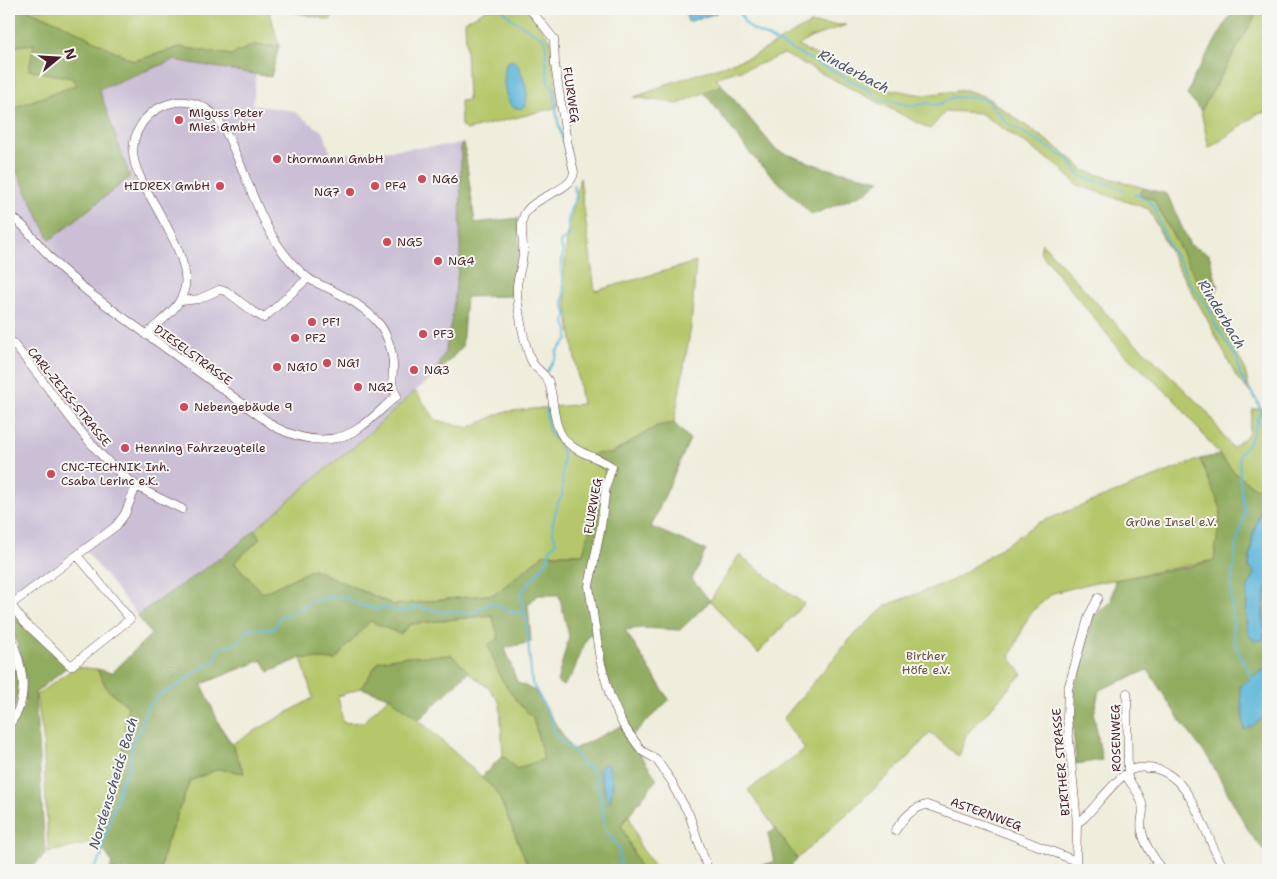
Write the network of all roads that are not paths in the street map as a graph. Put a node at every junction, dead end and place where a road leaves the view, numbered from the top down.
1 (530, 9) edge
2 (9, 214) edge
3 (308, 278) junction
4 (181, 301) junction
5 (146, 335) junction
6 (9, 339) edge
7 (136, 486) junction
8 (182, 509) dead end
9 (77, 555) junction
10 (1098, 598) dead end
11 (10, 606) edge
12 (9, 633) edge
13 (1126, 693) dead end
14 (9, 725) edge
15 (1128, 772) junction
16 (1077, 823) junction
17 (895, 832) dead end
18 (1076, 861) junction
19 (1160, 867) edge
20 (708, 870) edge
21 (1076, 870) edge
22 (1148, 870) edge
23 (1225, 870) edge

1 - 20 street, FLURWEG
2 - 5 street, DIESELSTRASSE
3 - 4 street
3 - 4 street
3 - 5 street, DIESELSTRASSE
4 - 5 street
6 - 7 street, CARL-ZEISS-STRASSE
7 - 8 street, CARL-ZEISS-STRASSE
7 - 9 street
9 - 11 street
9 - 11 street
10 - 16 street, BIRTHER STRASSE
12 - 14 street
13 - 15 street, ROSENWEG
15 - 16 street
15 - 19 street, ROSENWEG
15 - 23 street
16 - 18 street, BIRTHER STRASSE
17 - 18 street, ASTERNWEG
18 - 21 street, BIRTHER STRASSE
19 - 22 street, ROSENWEG

